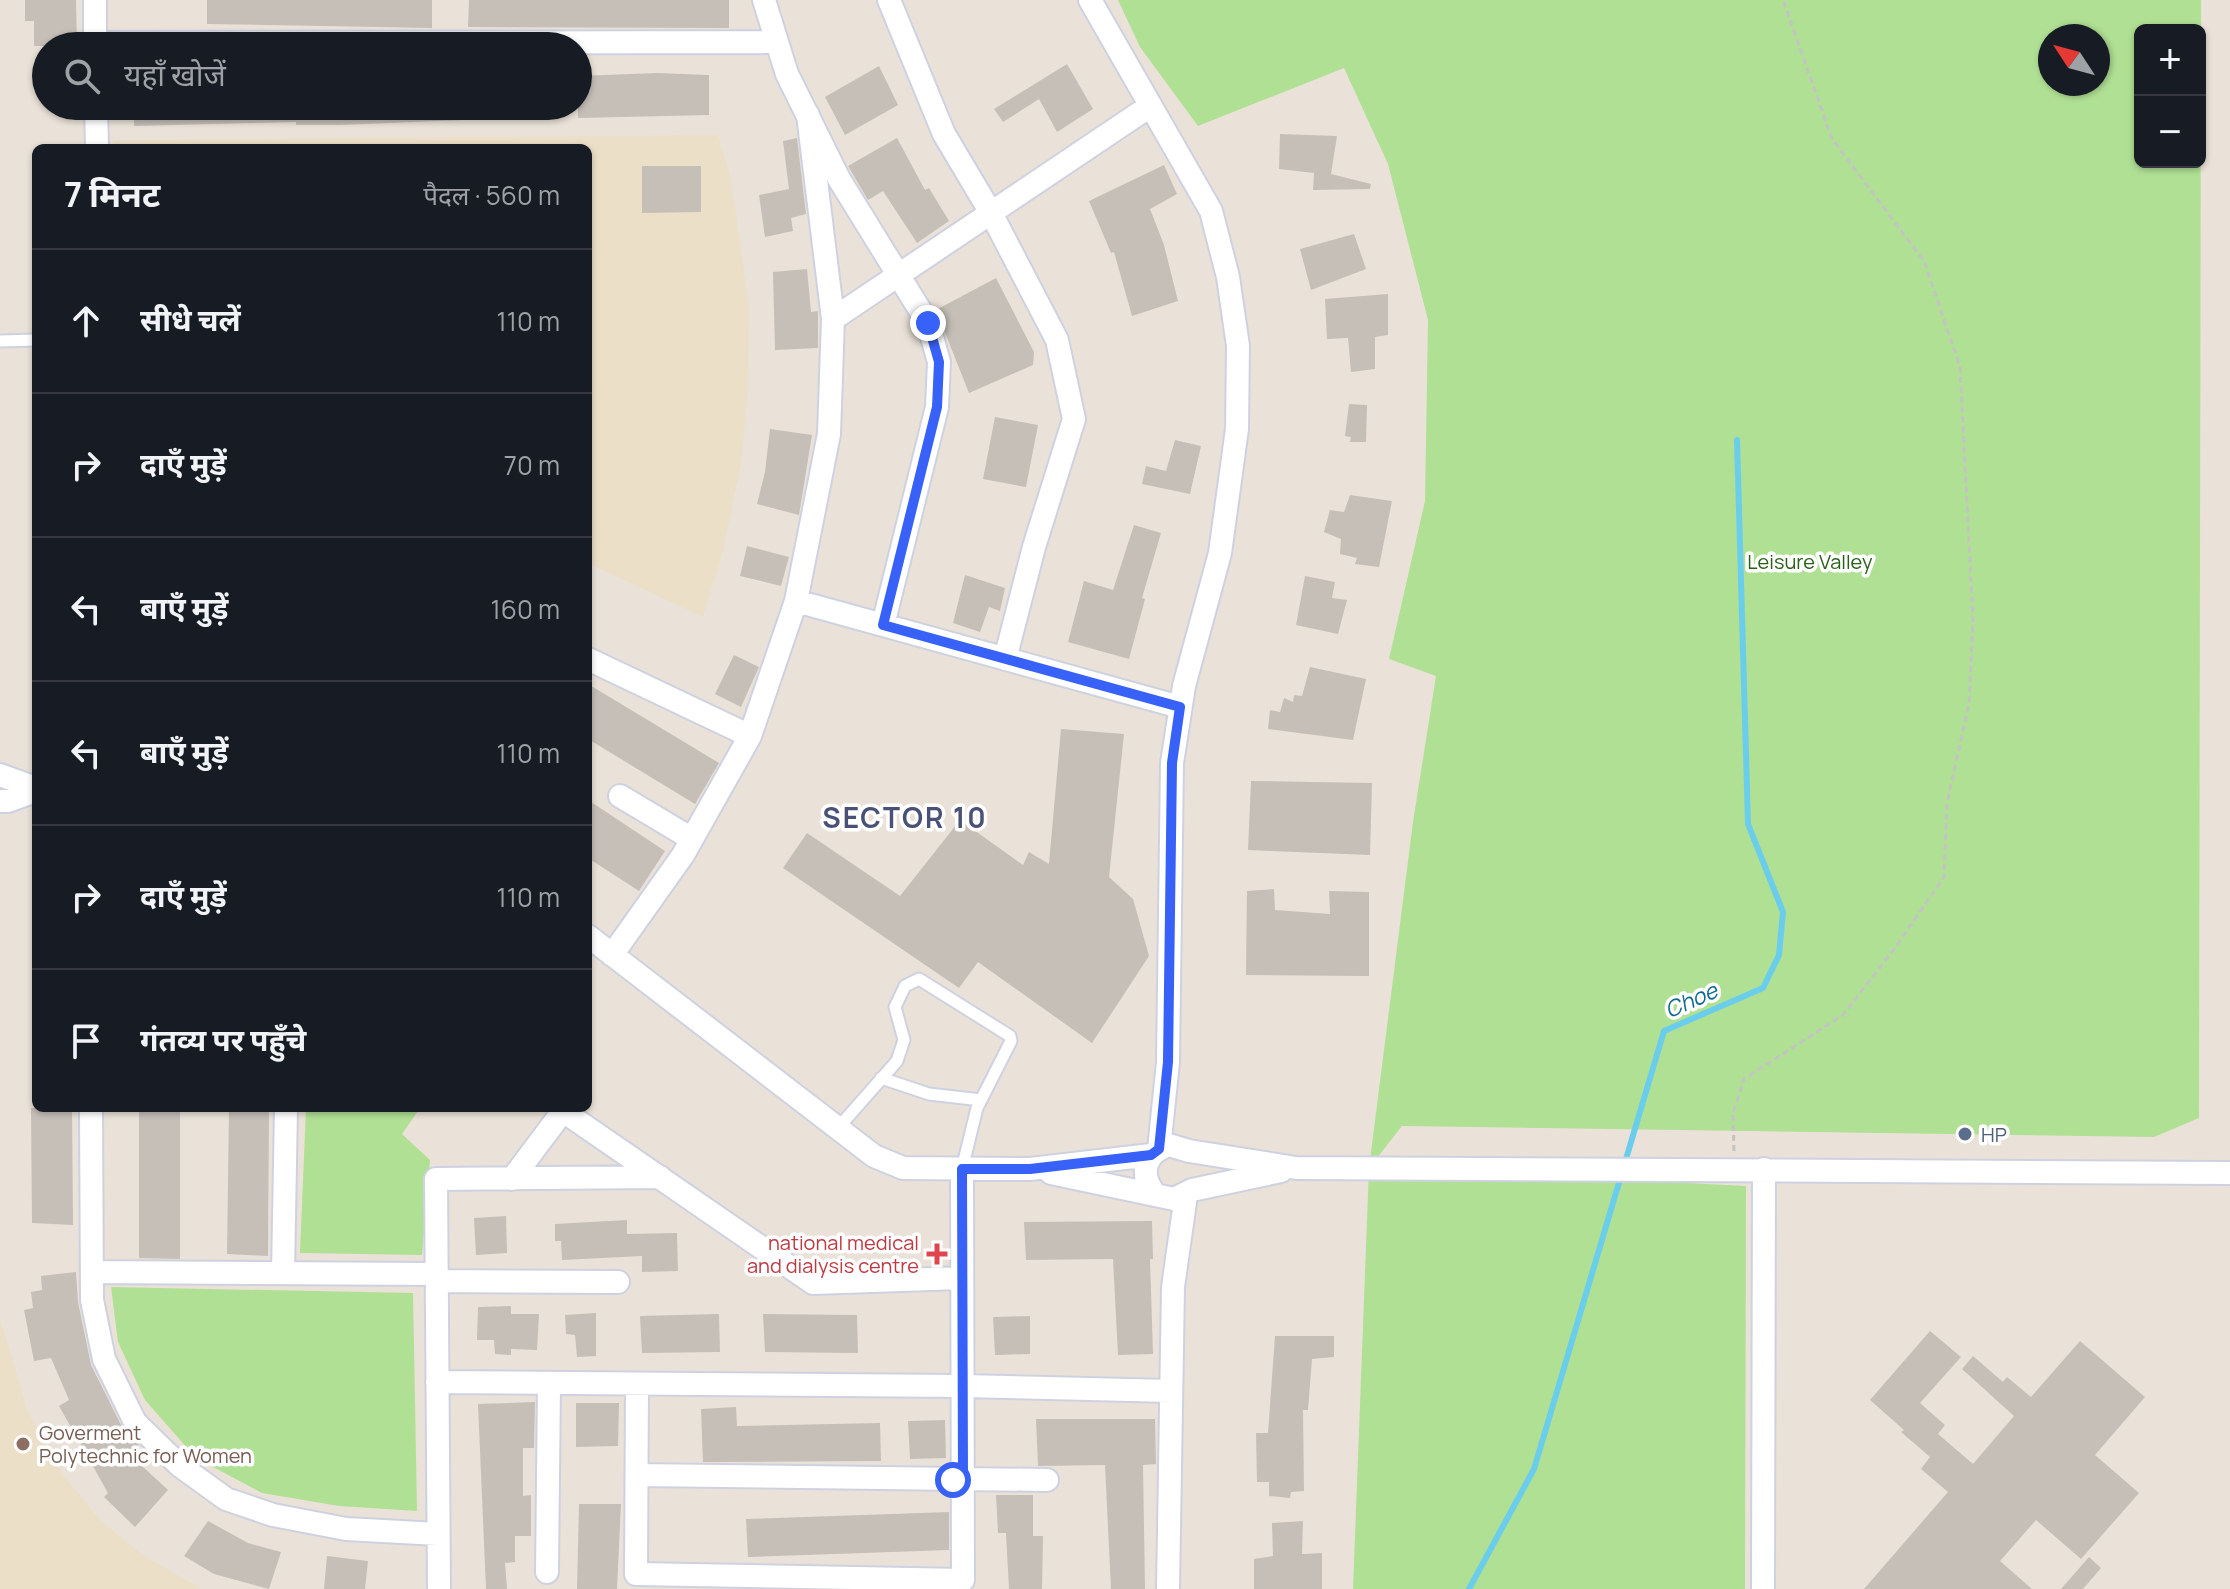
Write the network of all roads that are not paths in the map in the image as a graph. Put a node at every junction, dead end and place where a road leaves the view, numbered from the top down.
1 (95, 0) edge
2 (764, 0) edge
3 (889, 0) edge
4 (1090, 0) edge
5 (95, 32) edge
6 (777, 42) junction
7 (592, 43) edge
8 (1150, 106) junction
9 (808, 115) junction
10 (96, 120) edge
11 (97, 144) edge
12 (991, 213) junction
13 (899, 275) junction
14 (833, 319) junction
15 (32, 340) edge
16 (0, 341) edge
17 (796, 601) junction
18 (883, 625) junction
19 (1005, 659) junction
20 (592, 661) edge
21 (1180, 707) junction
22 (750, 736) junction
23 (3, 790) edge
24 (32, 790) edge
25 (620, 796) dead end
26 (692, 839) junction
27 (592, 939) edge
28 (612, 955) junction
29 (881, 1078) junction
30 (981, 1100) junction
31 (91, 1112) edge
32 (286, 1112) edge
33 (562, 1112) edge
34 (564, 1112) edge
35 (838, 1128) junction
36 (1170, 1151) junction
37 (1296, 1168) junction
38 (962, 1169) junction
39 (1030, 1169) junction
40 (1764, 1169) junction
41 (2230, 1173) edge
42 (660, 1177) junction
43 (512, 1179) junction
44 (1174, 1194) junction
45 (92, 1272) junction
46 (283, 1273) junction
47 (436, 1277) junction
48 (962, 1278) junction
49 (618, 1282) dead end
50 (437, 1382) junction
51 (549, 1383) junction
52 (637, 1384) junction
53 (963, 1386) junction
54 (1171, 1391) junction
55 (637, 1475) junction
56 (963, 1480) junction
57 (1047, 1480) dead end
58 (438, 1534) junction
59 (547, 1572) dead end
60 (439, 1589) edge
61 (1168, 1589) edge
62 (1763, 1589) edge

1 - 5 street
2 - 6 street
3 - 12 street
4 - 8 street
6 - 7 street
6 - 9 street
8 - 12 street
8 - 21 street
9 - 13 street
9 - 14 street
10 - 11 street
12 - 13 street
12 - 19 street
13 - 14 street
13 - 18 street
14 - 17 street
15 - 16 lane
17 - 18 street
17 - 22 street
18 - 19 street
19 - 21 street
20 - 22 street
21 - 36 street
22 - 26 street
23 - 24 street
25 - 26 street
26 - 28 street
27 - 28 street
28 - 35 street
29 - 30 lane
29 - 30 lane
29 - 35 lane
30 - 38 lane
31 - 45 street
32 - 46 street
33 - 43 street
34 - 42 street
35 - 38 street
36 - 37 street
36 - 39 street
36 - 44 street
36 - 44 street
37 - 40 street
37 - 44 street
38 - 39 street
38 - 48 street
39 - 44 street
40 - 41 street
40 - 62 street
42 - 43 street
42 - 48 street
43 - 47 street
44 - 54 street
45 - 46 street
45 - 58 street
46 - 47 street
47 - 49 street
47 - 50 street
48 - 53 street
50 - 51 street
50 - 58 street
51 - 52 street
51 - 59 street
52 - 53 street
52 - 55 street
53 - 54 street
53 - 56 street
54 - 61 street
55 - 56 street
55 - 56 street
56 - 57 street
58 - 60 street

